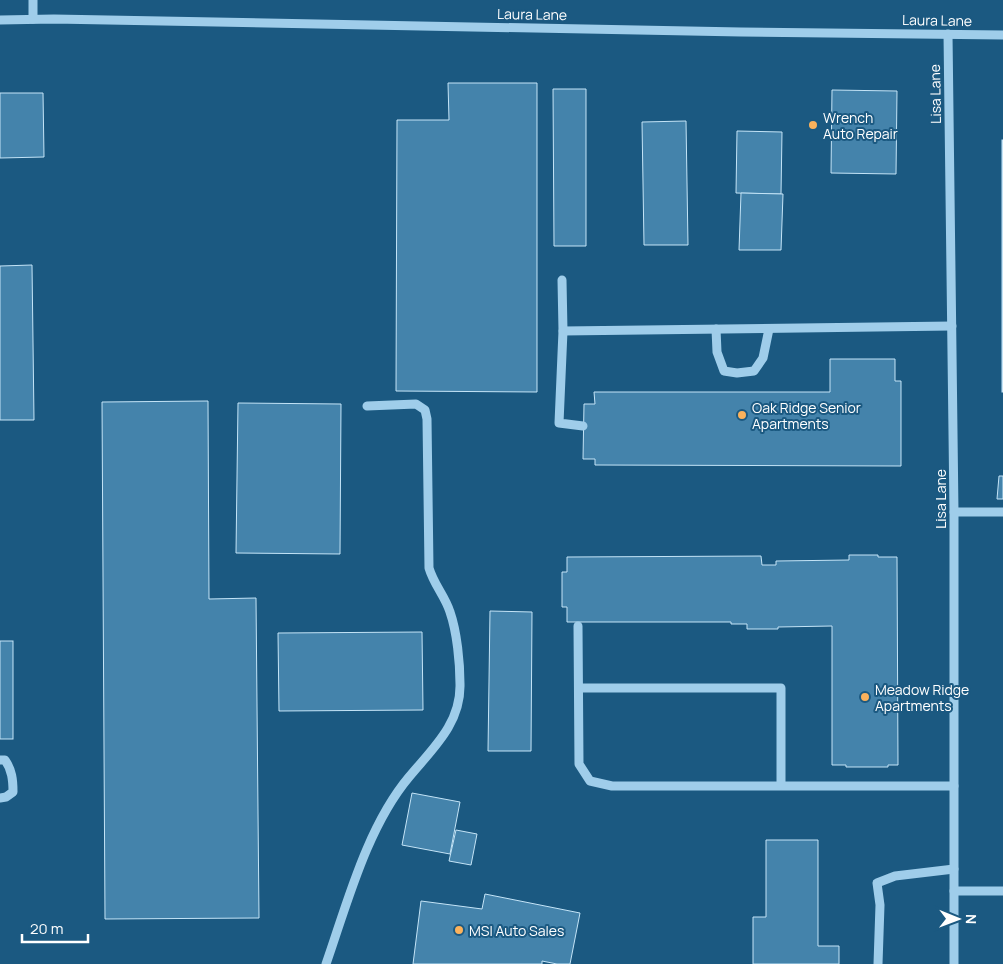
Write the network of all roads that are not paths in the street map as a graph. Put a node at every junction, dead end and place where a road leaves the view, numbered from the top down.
1 (33, 0) edge
2 (33, 19) junction
3 (0, 20) edge
4 (948, 34) junction
5 (1003, 35) edge
6 (562, 280) dead end
7 (952, 326) junction
8 (716, 329) junction
9 (769, 329) junction
10 (563, 331) junction
11 (367, 406) dead end
12 (583, 426) dead end
13 (954, 512) junction
14 (1003, 512) edge
15 (578, 626) dead end
16 (579, 688) junction
17 (0, 760) edge
18 (781, 785) junction
19 (954, 786) junction
20 (0, 798) edge
21 (954, 869) junction
22 (954, 891) junction
23 (1003, 891) edge
24 (326, 964) edge
25 (878, 964) edge
26 (954, 964) edge

1 - 2 street
2 - 3 street, Laura Lane
2 - 4 street, Laura Lane
4 - 5 street, Laura Lane
4 - 7 street, Lisa Lane
6 - 10 street
7 - 9 street
7 - 13 street, Lisa Lane
8 - 9 street
8 - 9 street
8 - 10 street
10 - 12 street
11 - 24 street
13 - 14 street
13 - 19 street, Lisa Lane
15 - 16 street
16 - 18 street
16 - 18 street
17 - 20 street
18 - 19 street
19 - 21 street, Lisa Lane
21 - 22 street, Lisa Lane
21 - 25 street
22 - 23 street
22 - 26 street, Lisa Lane

